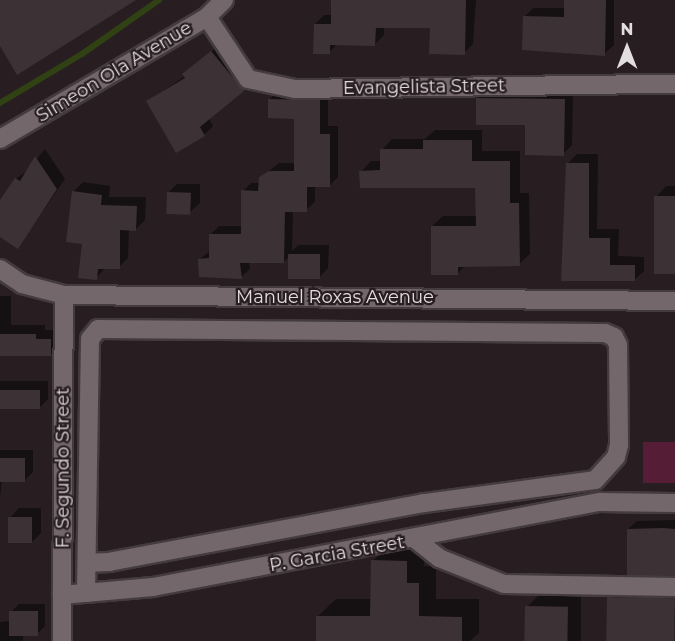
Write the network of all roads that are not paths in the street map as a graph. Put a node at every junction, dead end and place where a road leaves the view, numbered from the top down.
1 (224, 0) edge
2 (207, 17) junction
3 (675, 84) edge
4 (0, 140) edge
5 (0, 269) edge
6 (64, 295) junction
7 (675, 301) edge
8 (675, 503) edge
9 (415, 539) junction
10 (87, 563) junction
11 (675, 587) edge
12 (86, 593) junction
13 (62, 596) junction
14 (62, 641) edge

1 - 2 street, Simeon Ola Avenue
2 - 3 street, Evangelista Street
2 - 4 street, Simeon Ola Avenue
5 - 6 street, Manuel Roxas Avenue
6 - 7 street, Manuel Roxas Avenue
6 - 13 street, F. Segundo Street
8 - 9 street
9 - 11 street, P. Garcia Street
9 - 12 street, P. Garcia Street
10 - 10 street
10 - 12 street
12 - 13 street, P. Garcia Street
13 - 14 street, F. Segundo Street

